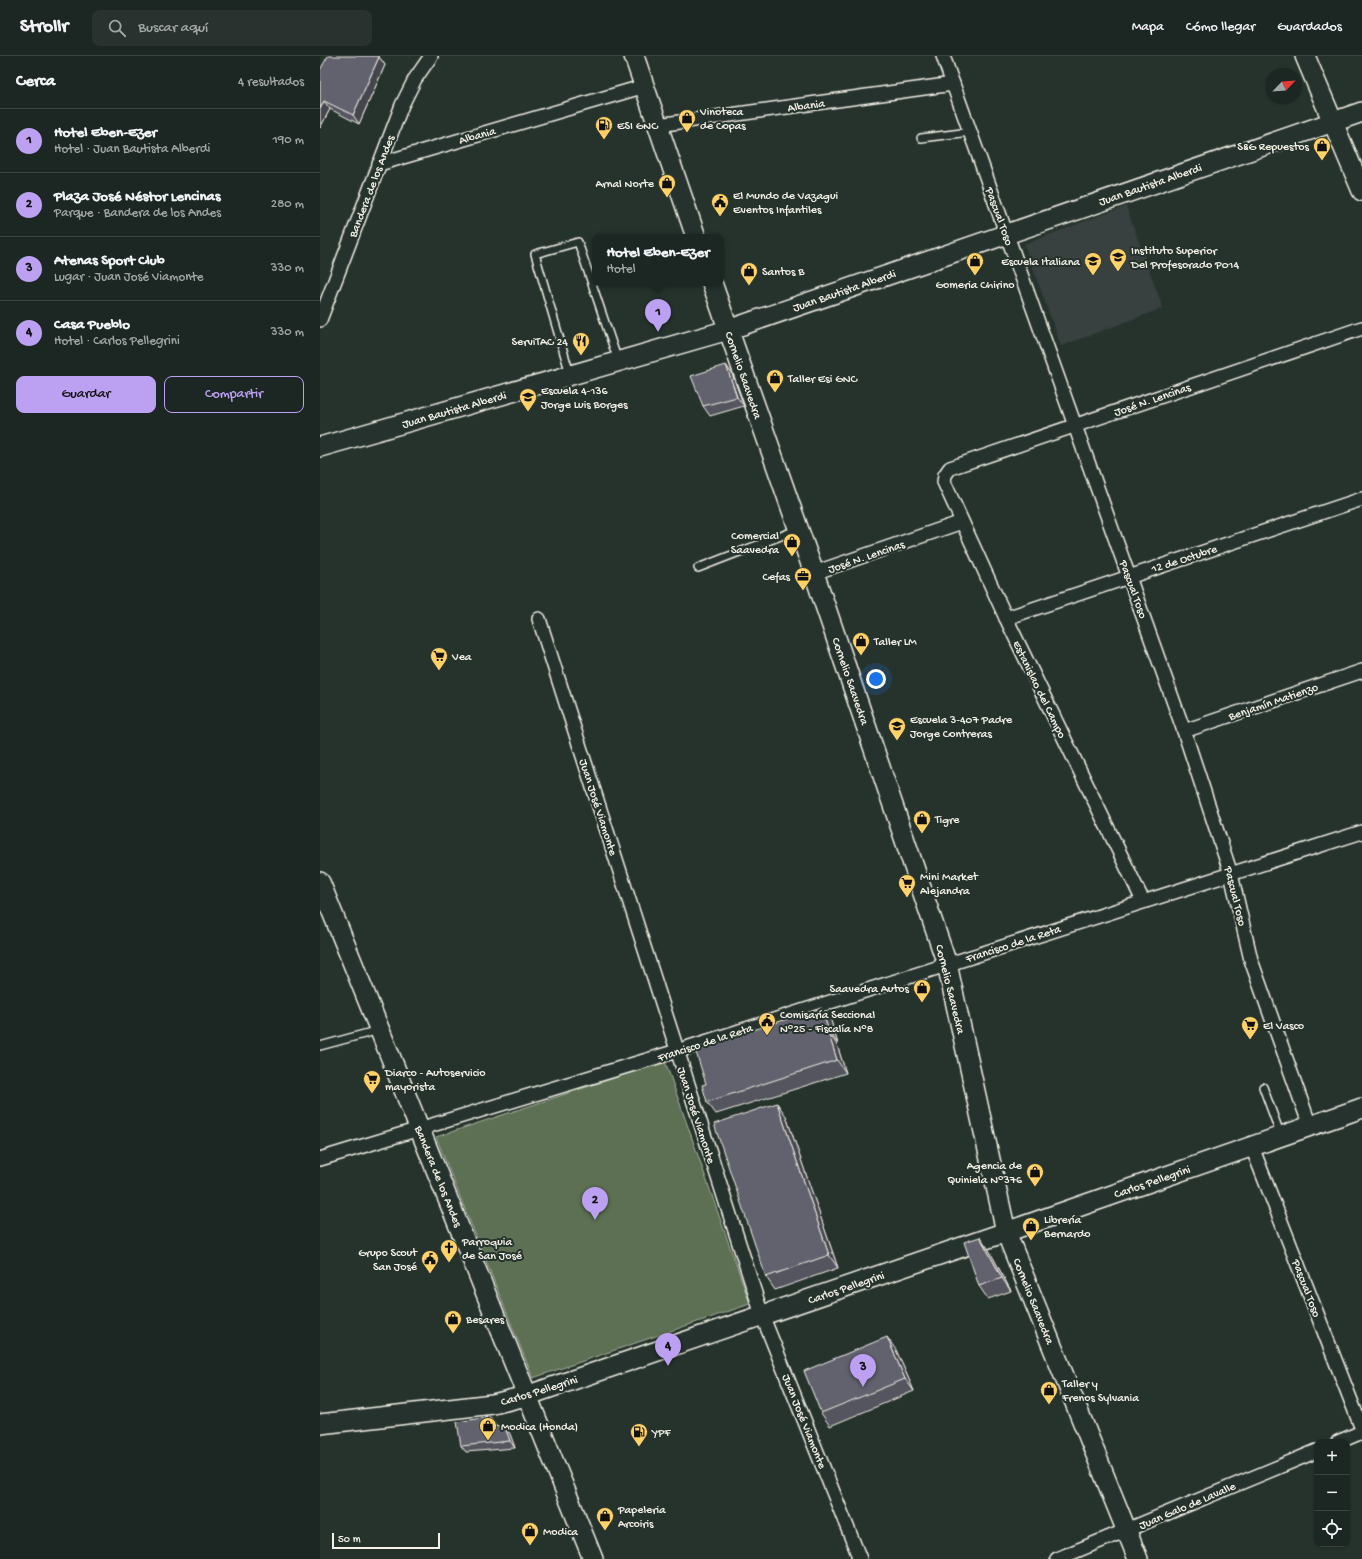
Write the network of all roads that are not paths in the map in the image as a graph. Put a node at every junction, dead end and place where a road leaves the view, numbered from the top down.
1 (431, 56) edge
2 (634, 56) edge
3 (943, 56) edge
4 (1305, 56) edge
5 (953, 84) junction
6 (645, 86) junction
7 (1362, 112) edge
8 (1332, 122) junction
9 (658, 125) junction
10 (970, 132) junction
11 (921, 138) dead end
12 (378, 164) junction
13 (1362, 190) edge
14 (1007, 233) junction
15 (695, 234) edge
16 (592, 284) edge
17 (593, 286) edge
18 (713, 286) edge
19 (320, 320) edge
20 (1362, 328) edge
21 (728, 330) junction
22 (618, 361) junction
23 (571, 375) junction
24 (1075, 425) junction
25 (320, 447) edge
26 (945, 475) joint
27 (1362, 499) edge
28 (962, 522) junction
29 (799, 529) junction
30 (698, 568) dead end
31 (814, 573) junction
32 (1129, 577) junction
33 (1006, 618) junction
34 (539, 619) dead end
35 (1362, 671) edge
36 (1184, 731) junction
37 (1362, 832) edge
38 (1231, 874) junction
39 (320, 882) edge
40 (1143, 901) junction
41 (947, 964) junction
42 (379, 1030) junction
43 (320, 1046) edge
44 (676, 1051) junction
45 (1263, 1087) dead end
46 (1362, 1108) edge
47 (1310, 1126) junction
48 (420, 1130) junction
49 (1281, 1136) junction
50 (1252, 1147) junction
51 (320, 1159) edge
52 (1006, 1232) junction
53 (762, 1315) junction
54 (526, 1396) junction
55 (320, 1424) edge
56 (1362, 1429) edge
57 (1362, 1432) edge
58 (1345, 1439) edge
59 (1314, 1452) edge
60 (1126, 1530) junction
61 (593, 1559) edge
62 (860, 1559) edge
63 (1057, 1559) edge
64 (1138, 1559) edge

1 - 12 street, Bandera de los Andes
2 - 6 street
3 - 5 street, Pascual Toso
4 - 8 street
5 - 9 street, Albania
5 - 10 street, Pascual Toso
6 - 9 street
6 - 12 street, Albania
7 - 8 street, Juan Bautista Alberdi
8 - 13 street
8 - 14 street, Juan Bautista Alberdi
9 - 15 street
10 - 11 lane
10 - 14 street, Pascual Toso
12 - 19 street, Bandera de los Andes
14 - 21 street, Juan Bautista Alberdi
14 - 24 street, Pascual Toso
16 - 23 lane
17 - 22 lane
18 - 21 street, Cornelio Saavedra
20 - 24 street, José N. Lencinas
21 - 22 street, Juan Bautista Alberdi
21 - 29 street, Cornelio Saavedra
22 - 23 street, Juan Bautista Alberdi
23 - 25 street, Juan Bautista Alberdi
24 - 26 street, José N. Lencinas
24 - 32 street, Pascual Toso
26 - 28 street, Estanislao del Campo
27 - 32 street, 12 de Octubre
28 - 31 street, José N. Lencinas
28 - 33 street, Estanislao del Campo
29 - 30 lane
29 - 31 street, Cornelio Saavedra
31 - 41 street, Cornelio Saavedra
32 - 33 street, 12 de Octubre
32 - 36 street, Pascual Toso
33 - 40 street, Estanislao del Campo
34 - 44 street, Juan José Viamonte
35 - 36 street, Benjamín Matienzo
36 - 38 street, Pascual Toso
37 - 38 street, Francisco de la Reta
38 - 40 street, Francisco de la Reta
38 - 47 street, Pascual Toso
39 - 42 street, Bandera de los Andes
40 - 41 street, Francisco de la Reta
41 - 44 street, Francisco de la Reta
41 - 52 street, Cornelio Saavedra
42 - 43 lane
42 - 48 street, Bandera de los Andes
44 - 48 street, Francisco de la Reta
44 - 53 street, Juan José Viamonte
45 - 49 lane
46 - 47 street, Carlos Pellegrini
47 - 49 street, Carlos Pellegrini
48 - 51 street, Francisco de la Reta
48 - 54 street, Bandera de los Andes
49 - 50 street, Carlos Pellegrini
50 - 52 street, Carlos Pellegrini
50 - 56 street, Pascual Toso
52 - 53 street, Carlos Pellegrini
52 - 60 street, Cornelio Saavedra
53 - 54 street, Carlos Pellegrini
53 - 62 street, Juan José Viamonte
54 - 55 street, Carlos Pellegrini
54 - 61 street, Bandera de los Andes
57 - 58 street
59 - 60 street, Juan Galo de Lavalle
60 - 63 street, Juan Galo de Lavalle
60 - 64 street, Cornelio Saavedra

